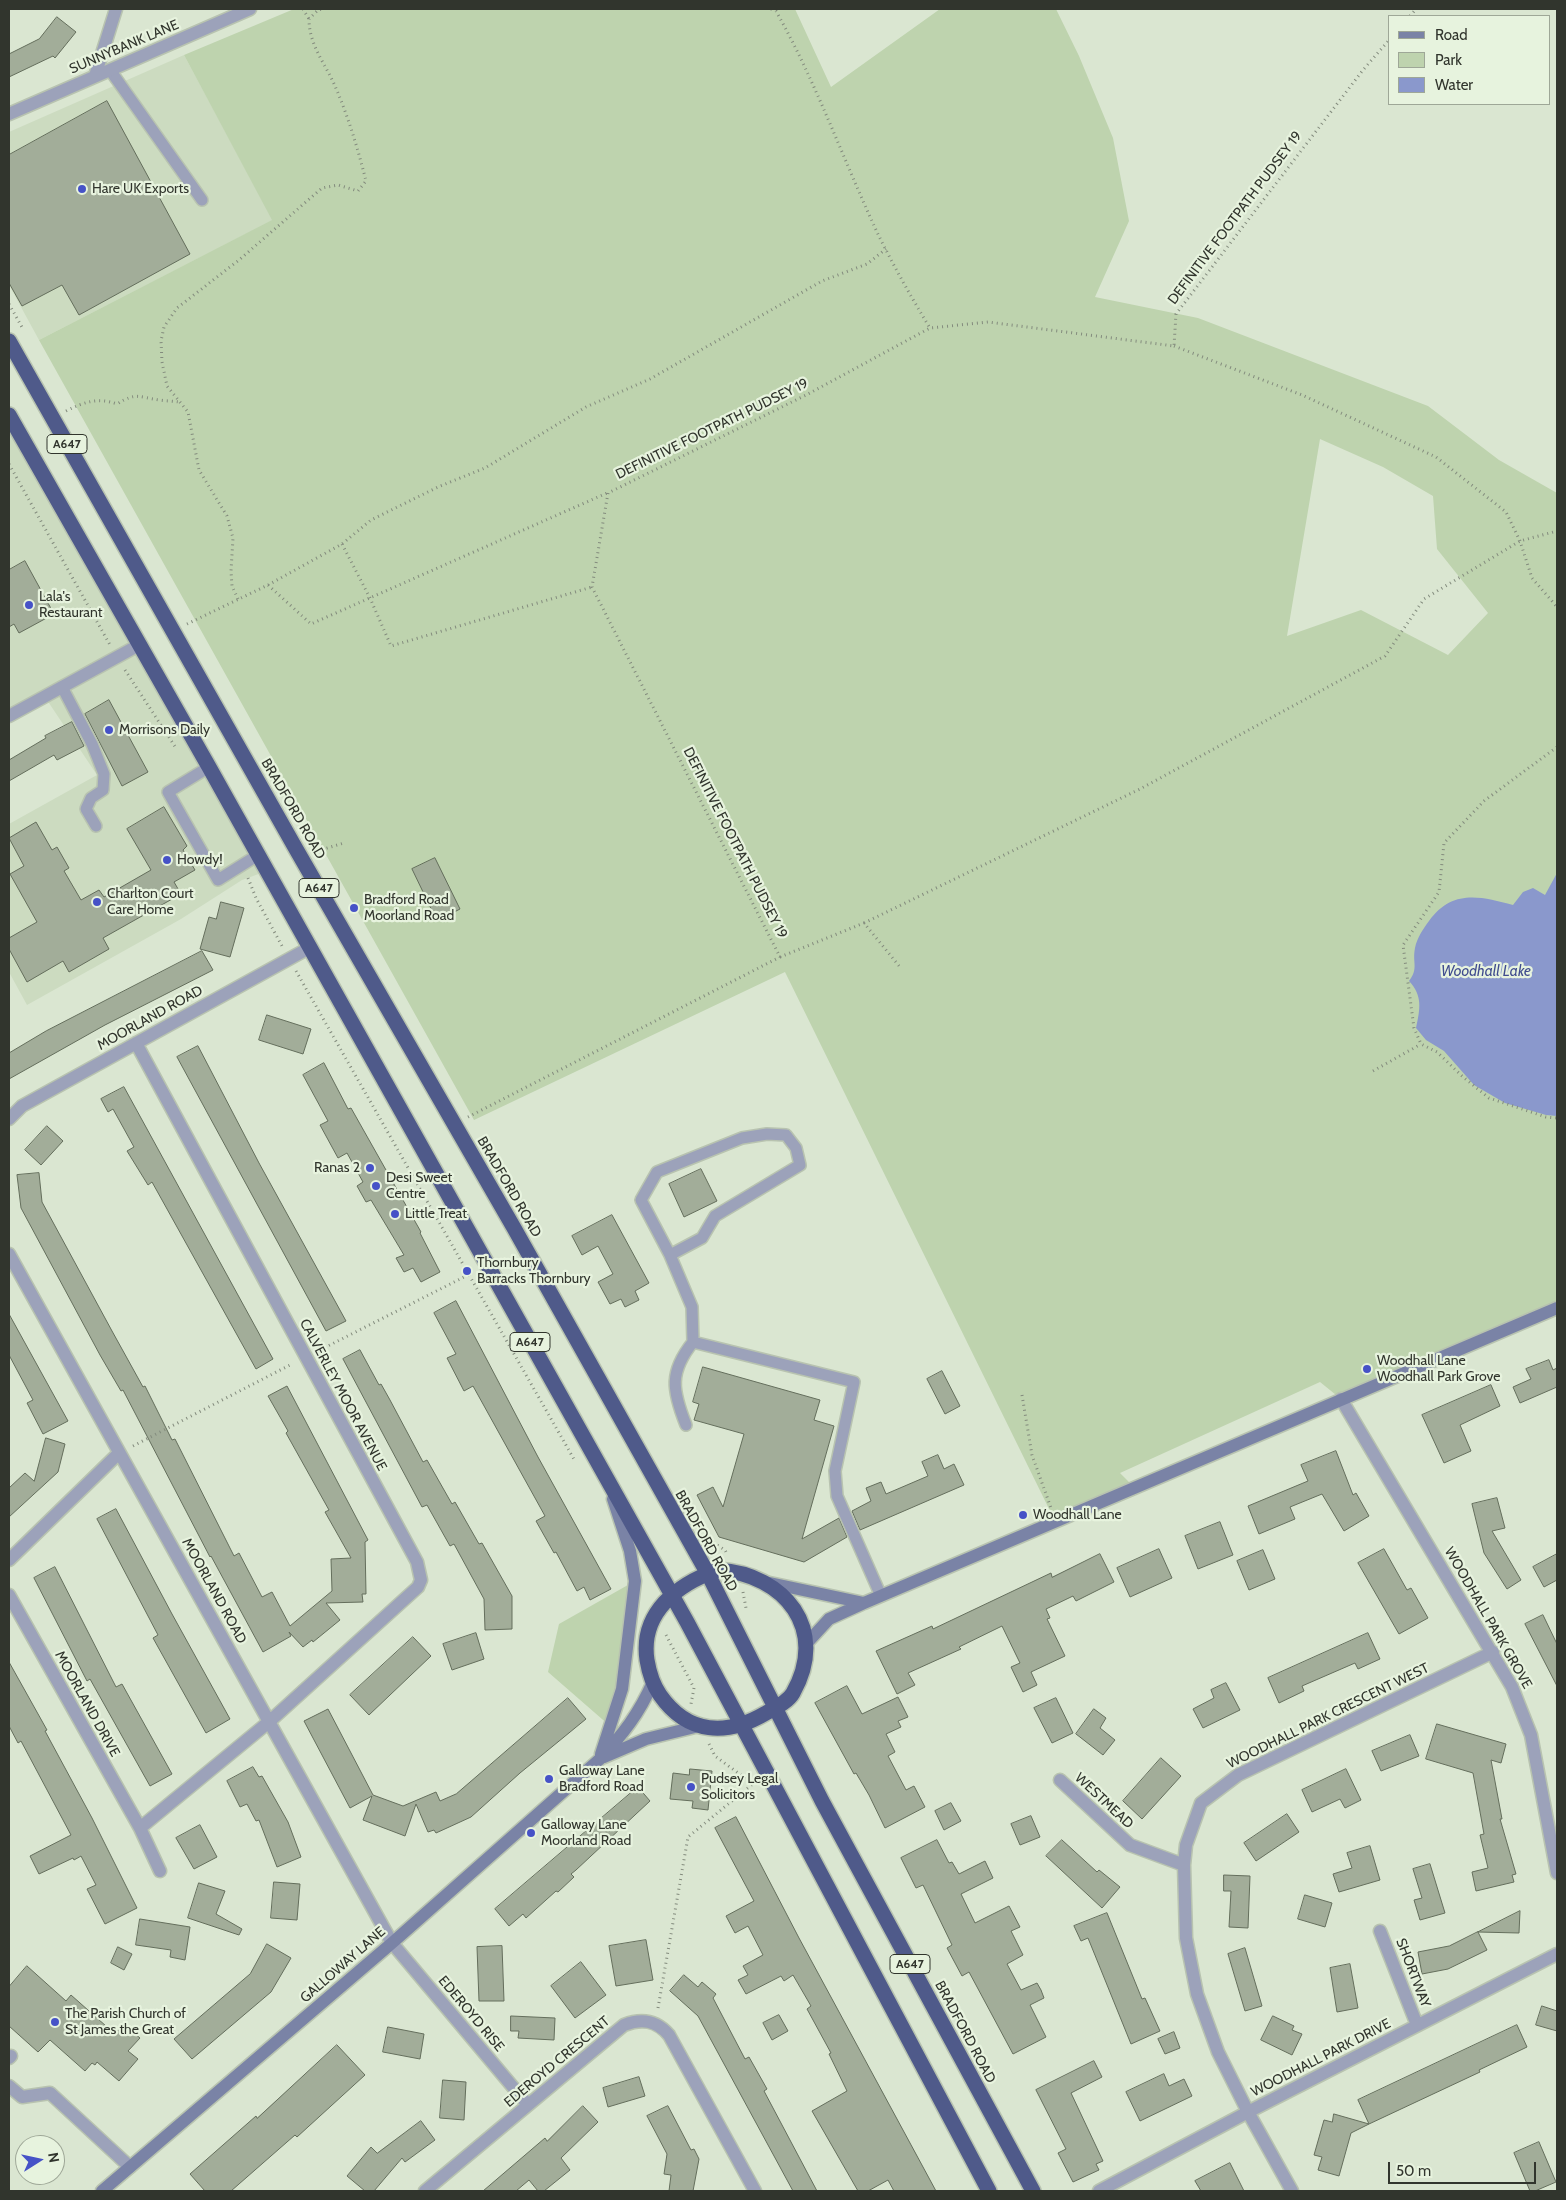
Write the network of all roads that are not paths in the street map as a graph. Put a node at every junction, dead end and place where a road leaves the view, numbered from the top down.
1 (116, 9) edge
2 (250, 9) edge
3 (110, 70) junction
4 (95, 76) junction
5 (9, 114) edge
6 (202, 200) dead end
7 (9, 341) edge
8 (10, 420) edge
9 (139, 645) junction
10 (62, 687) junction
11 (9, 716) edge
12 (209, 767) junction
13 (96, 826) dead end
14 (258, 855) junction
15 (309, 948) junction
16 (136, 1043) junction
17 (9, 1119) edge
18 (9, 1254) edge
19 (670, 1255) junction
20 (1557, 1308) edge
21 (693, 1342) junction
22 (1341, 1399) junction
23 (686, 1425) dead end
24 (120, 1453) junction
25 (607, 1480) junction
26 (9, 1560) edge
27 (708, 1574) junction
28 (765, 1582) junction
29 (9, 1595) edge
30 (672, 1596) junction
31 (881, 1596) junction
32 (864, 1603) junction
33 (806, 1644) junction
34 (1493, 1652) junction
35 (653, 1682) junction
36 (776, 1708) junction
37 (270, 1721) junction
38 (699, 1726) junction
39 (742, 1726) junction
40 (600, 1759) junction
41 (1060, 1780) dead end
42 (140, 1828) junction
43 (1184, 1866) junction
44 (160, 1871) dead end
45 (1557, 1873) edge
46 (1380, 1932) dead end
47 (392, 1943) junction
48 (1557, 1954) edge
49 (1417, 2025) junction
50 (9, 2086) edge
51 (528, 2105) junction
52 (1248, 2112) junction
53 (130, 2167) junction
54 (752, 2190) edge
55 (102, 2191) edge
56 (426, 2191) edge
57 (989, 2191) edge
58 (1033, 2191) edge
59 (1099, 2191) edge
60 (1292, 2191) edge

1 - 4 street
2 - 3 street, SUNNYBANK LANE
3 - 4 street, SUNNYBANK LANE
3 - 6 lane
4 - 5 street, SUNNYBANK LANE
7 - 27 highway, BRADFORD ROAD / A647
8 - 9 highway, A647
9 - 10 street
9 - 12 highway, A647
10 - 11 street
10 - 13 lane
12 - 14 highway, A647
12 - 14 lane
14 - 15 highway, A647
15 - 16 street, MOORLAND ROAD
15 - 25 highway, A647
16 - 17 street, MOORLAND ROAD
16 - 37 street, CALVERLEY MOOR AVENUE
18 - 24 street, MOORLAND ROAD
19 - 19 lane
19 - 21 lane
20 - 22 main road
21 - 23 lane
21 - 31 lane
22 - 31 main road
22 - 34 street, WOODHALL PARK GROVE
24 - 26 street
24 - 37 street, MOORLAND ROAD
25 - 30 highway, A647
25 - 40 main road
27 - 28 highway
27 - 30 highway
27 - 36 highway, BRADFORD ROAD / A647
28 - 32 main road
28 - 33 highway
29 - 42 street, MOORLAND DRIVE
30 - 35 highway
30 - 39 highway, A647
31 - 32 main road
32 - 33 main road
33 - 36 highway
34 - 43 street, WOODHALL PARK CRESCENT WEST
34 - 45 street, WOODHALL PARK GROVE
35 - 38 highway
35 - 40 main road, GALLOWAY LANE
36 - 39 highway
36 - 58 highway, BRADFORD ROAD / A647
37 - 42 street
37 - 47 street, MOORLAND ROAD
38 - 39 highway
38 - 40 main road, GALLOWAY LANE
39 - 57 highway, A647
40 - 47 main road, GALLOWAY LANE
41 - 43 street, WESTMEAD
42 - 44 street, MOORLAND DRIVE
43 - 52 street, WOODHALL PARK CRESCENT WEST
46 - 49 street, SHORTWAY
47 - 51 street, EDEROYD RISE
47 - 53 main road, GALLOWAY LANE
48 - 49 street, WOODHALL PARK DRIVE
49 - 52 street, WOODHALL PARK DRIVE
50 - 53 street
51 - 54 street, EDEROYD CRESCENT
51 - 56 street, EDEROYD CRESCENT
52 - 59 street, WOODHALL PARK DRIVE
52 - 60 street, WOODHALL PARK CRESCENT WEST
53 - 55 main road, GALLOWAY LANE

